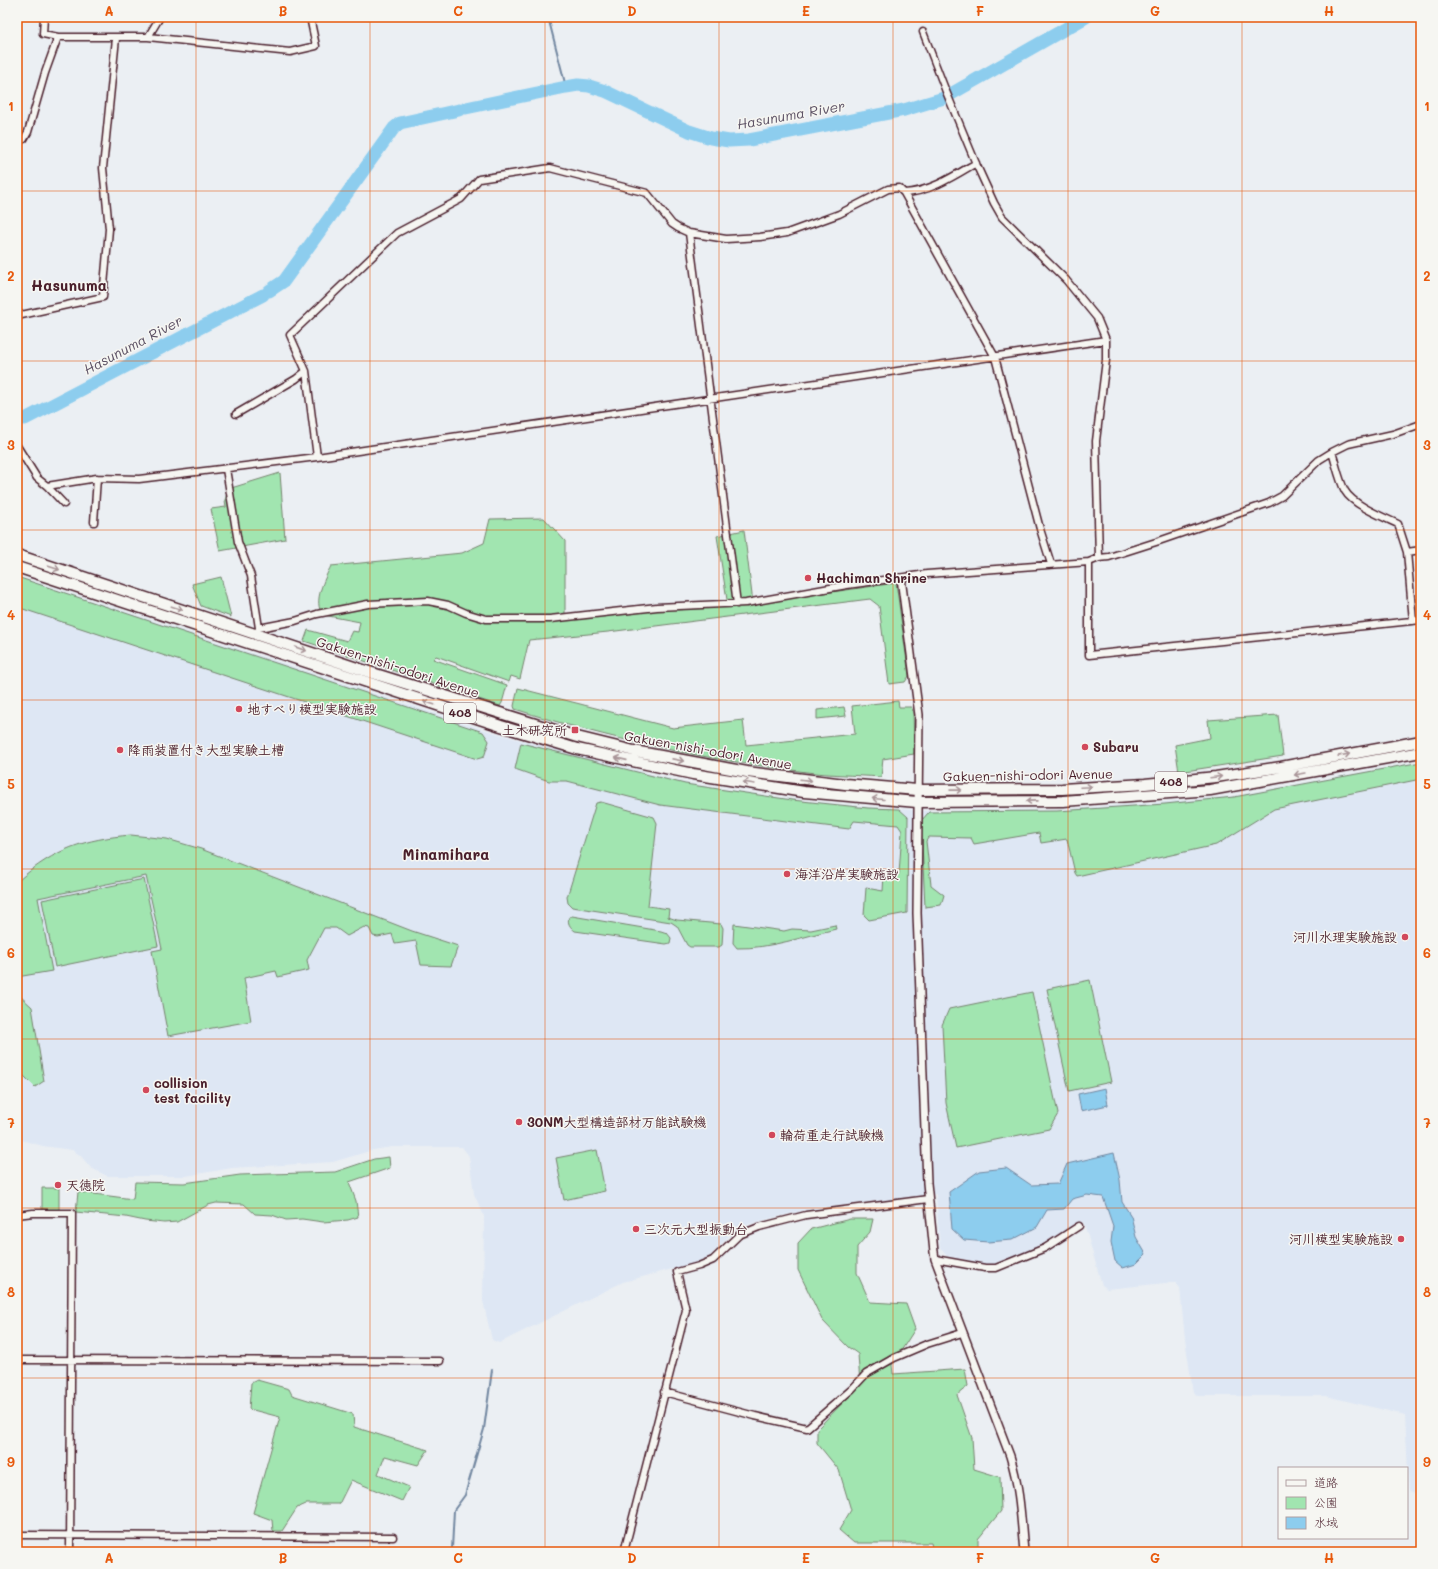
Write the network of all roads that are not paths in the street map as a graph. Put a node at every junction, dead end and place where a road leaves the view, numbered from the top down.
1 (44, 17) edge
2 (160, 17) edge
3 (310, 17) edge
4 (923, 32) dead end
5 (58, 37) junction
6 (148, 37) junction
7 (116, 38) junction
8 (17, 141) edge
9 (976, 163) junction
10 (904, 193) junction
11 (689, 233) junction
12 (17, 316) edge
13 (1106, 340) junction
14 (995, 357) junction
15 (306, 371) junction
16 (711, 398) junction
17 (236, 414) dead end
18 (1421, 424) edge
19 (17, 446) edge
20 (1332, 452) junction
21 (317, 457) junction
22 (226, 469) junction
23 (97, 478) junction
24 (47, 486) junction
25 (64, 504) dead end
26 (94, 522) dead end
27 (1421, 550) edge
28 (1407, 552) junction
29 (17, 555) edge
30 (1100, 558) junction
31 (1089, 562) junction
32 (1051, 564) junction
33 (17, 567) edge
34 (901, 578) junction
35 (737, 604) junction
36 (1421, 620) edge
37 (1413, 621) junction
38 (258, 631) junction
39 (1421, 741) edge
40 (1421, 752) edge
41 (1140, 785) junction
42 (917, 790) junction
43 (1142, 796) junction
44 (917, 802) junction
45 (928, 1200) junction
46 (17, 1215) edge
47 (1079, 1226) dead end
48 (935, 1259) junction
49 (962, 1333) junction
50 (17, 1360) edge
51 (71, 1360) junction
52 (440, 1361) dead end
53 (664, 1392) junction
54 (17, 1535) edge
55 (71, 1536) junction
56 (393, 1537) dead end
57 (70, 1552) edge
58 (624, 1552) edge
59 (1024, 1552) edge

1 - 5 street
2 - 6 street
3 - 6 street
4 - 9 street
5 - 7 street
5 - 8 street
6 - 7 street
7 - 12 street
9 - 10 street
9 - 13 street
10 - 11 street
10 - 14 street
11 - 15 street
11 - 16 street
13 - 14 street
13 - 30 street
14 - 16 street
14 - 32 street
15 - 17 street
15 - 21 street
16 - 21 street
16 - 35 street
18 - 20 street
19 - 24 street
20 - 28 street
20 - 30 street
21 - 22 street
22 - 23 street
22 - 38 street
23 - 24 street
23 - 26 street
24 - 25 street
27 - 28 street
28 - 37 street
29 -> 38 highway, Gakuen-nishi-odori Avenue / 408
30 - 31 street
31 - 32 street
31 - 37 street
32 - 34 street
44 -> 33 highway, Gakuen-nishi-odori Avenue / 408
34 - 35 street
34 - 42 street
35 - 38 street
36 - 37 street
38 -> 42 highway, Gakuen-nishi-odori Avenue / 408
41 -> 39 highway, Gakuen-nishi-odori Avenue / 408
40 -> 43 highway, Gakuen-nishi-odori Avenue / 408
42 -> 41 highway, Gakuen-nishi-odori Avenue / 408
41 - 43 street
42 - 44 street
43 -> 44 highway, Gakuen-nishi-odori Avenue / 408
44 - 45 street
45 - 48 street
45 - 53 street
46 - 51 street
47 - 48 street
48 - 49 street
49 - 53 street
49 - 59 street
50 - 51 street
51 - 52 street
51 - 55 street
53 - 58 street
54 - 55 street
55 - 56 street
55 - 57 street

